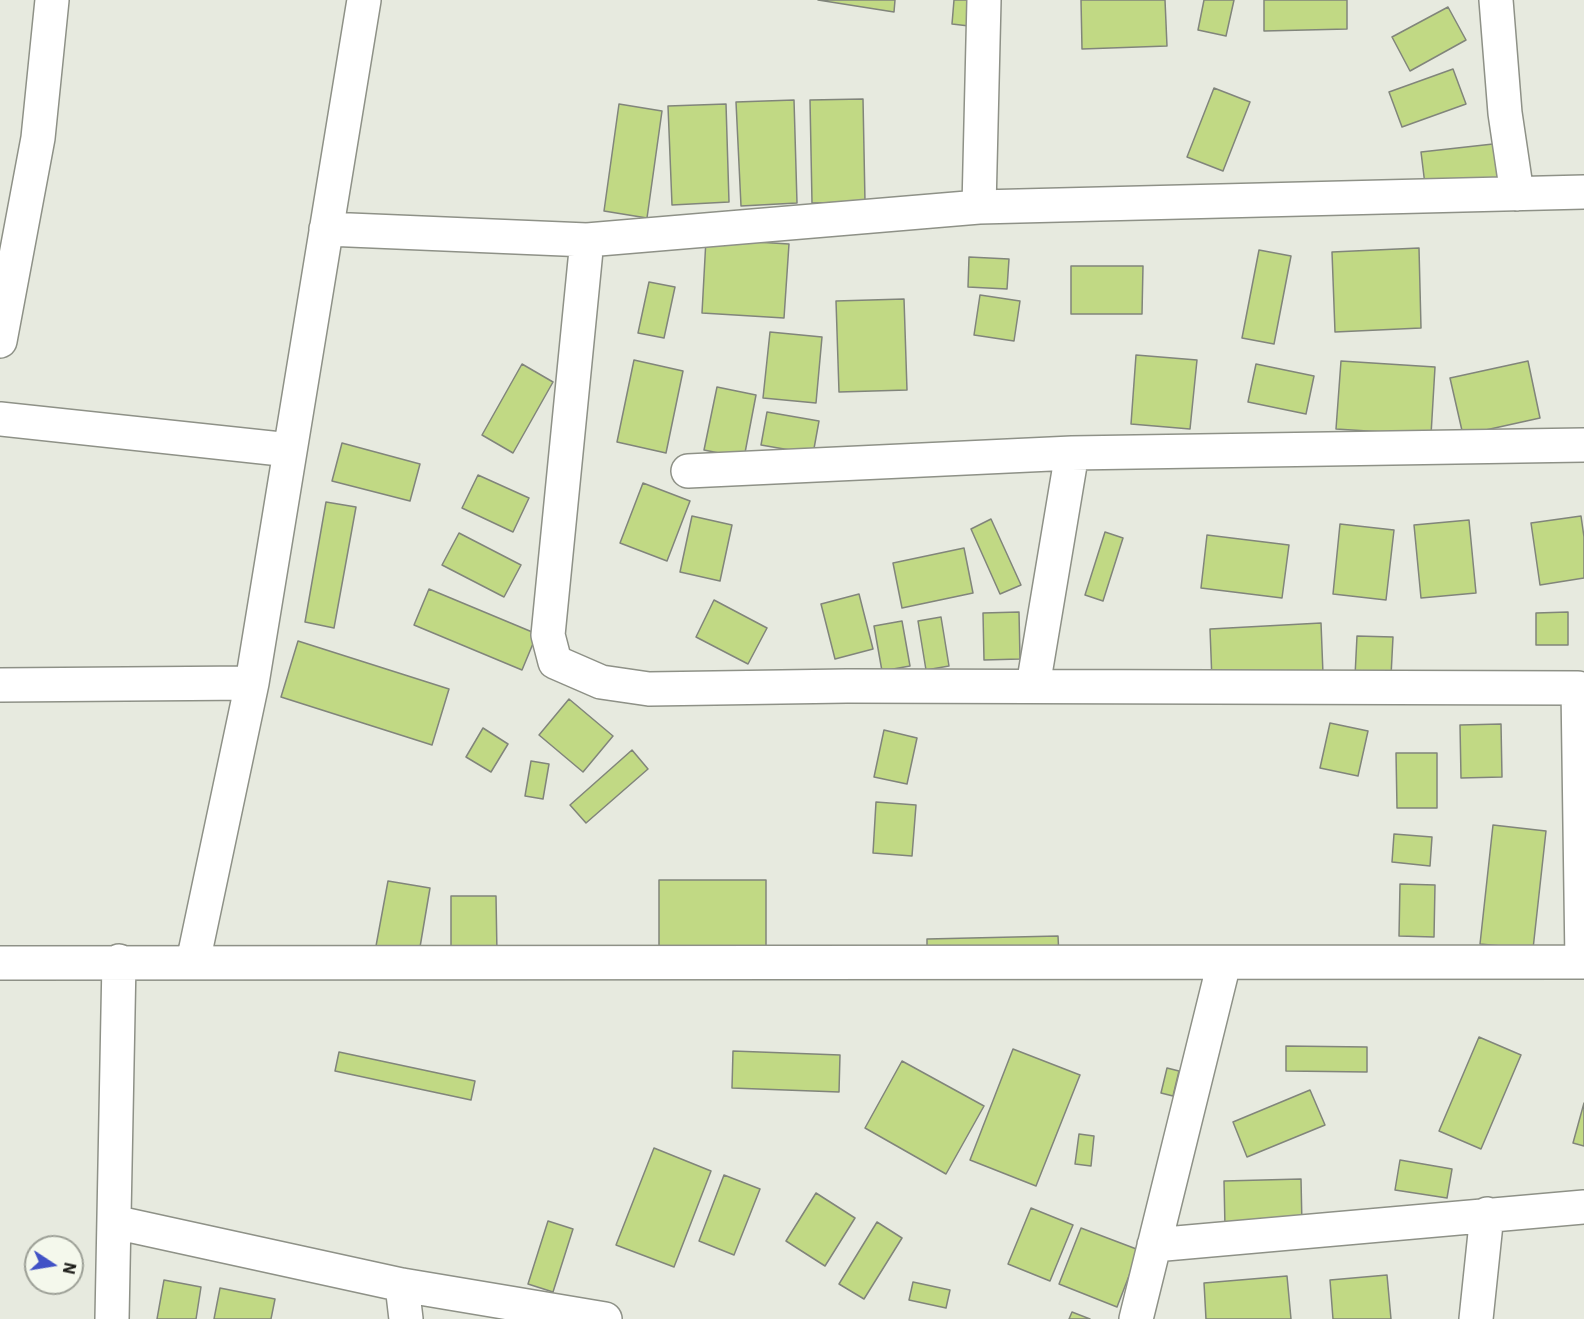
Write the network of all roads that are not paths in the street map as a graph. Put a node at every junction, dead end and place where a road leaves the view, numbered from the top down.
1 (52, 0) edge
2 (364, 0) edge
3 (984, 0) edge
4 (1496, 0) edge
5 (1584, 192) edge
6 (1517, 194) junction
7 (979, 207) junction
8 (326, 229) junction
9 (587, 240) junction
10 (0, 341) edge
11 (0, 419) edge
12 (1584, 444) edge
13 (290, 450) junction
14 (1072, 453) junction
15 (688, 471) dead end
16 (252, 683) junction
17 (0, 685) edge
18 (1033, 686) junction
19 (1581, 688) edge
20 (119, 961) junction
21 (193, 962) junction
22 (1583, 962) edge
23 (0, 963) edge
24 (1224, 963) junction
25 (1584, 1207) edge
26 (1487, 1214) junction
27 (114, 1222) junction
28 (1154, 1245) junction
29 (402, 1285) junction
30 (112, 1319) edge
31 (406, 1319) edge
32 (605, 1319) edge
33 (1136, 1319) edge
34 (1476, 1319) edge

1 - 10 street
2 - 8 street
3 - 7 street
4 - 6 street
5 - 6 street
6 - 7 street
7 - 9 street
8 - 9 street
8 - 13 street
9 - 18 street
11 - 13 street
12 - 14 street
13 - 16 street
14 - 15 street
14 - 18 street
16 - 17 street
16 - 21 street
18 - 19 street
19 - 22 street
20 - 21 street
20 - 23 street
20 - 27 street
21 - 24 street
22 - 24 street
24 - 28 street
25 - 26 street
26 - 28 street
26 - 34 street
27 - 29 street
27 - 30 street
28 - 33 street
29 - 31 street
29 - 32 street

